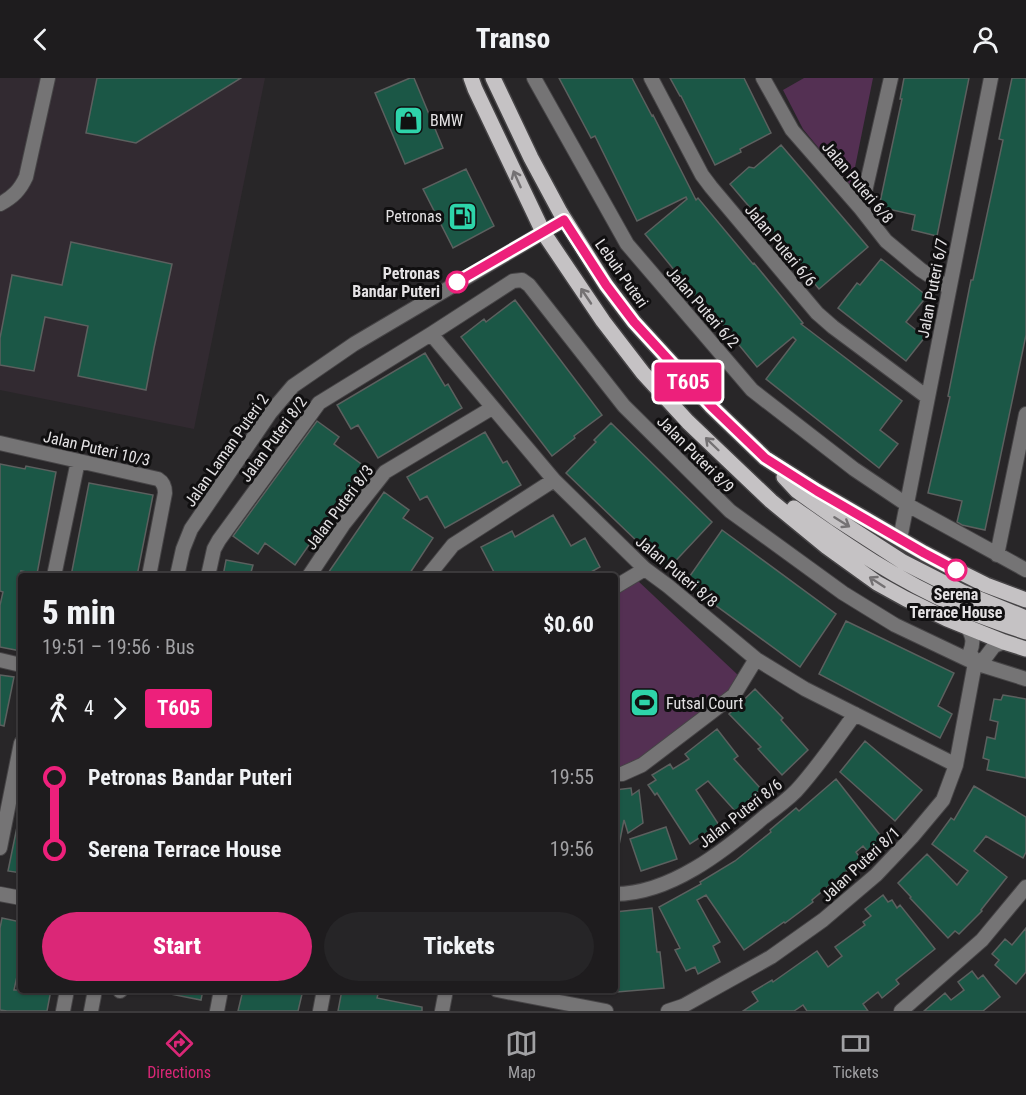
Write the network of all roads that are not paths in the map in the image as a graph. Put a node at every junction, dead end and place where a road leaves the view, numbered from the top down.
1 (48, 78) edge
2 (494, 78) edge
3 (534, 78) edge
4 (651, 78) edge
5 (763, 78) edge
6 (891, 78) edge
7 (991, 78) edge
8 (473, 84) edge
9 (0, 204) edge
10 (861, 209) junction
11 (564, 220) junction
12 (543, 232) junction
13 (949, 288) junction
14 (431, 334) junction
15 (927, 397) junction
16 (492, 408) junction
17 (1026, 414) edge
18 (0, 443) edge
19 (765, 458) junction
20 (78, 461) junction
21 (728, 461) junction
22 (554, 480) junction
23 (906, 504) junction
24 (900, 539) junction
25 (997, 555) junction
26 (645, 569) junction
27 (1026, 570) edge
28 (55, 573) edge
29 (150, 573) edge
30 (178, 573) edge
31 (209, 573) edge
32 (311, 573) edge
33 (430, 573) edge
34 (618, 585) edge
35 (1026, 600) edge
36 (1026, 618) edge
37 (967, 627) junction
38 (1026, 632) edge
39 (1004, 642) junction
40 (1026, 649) edge
41 (756, 659) junction
42 (0, 660) edge
43 (975, 663) junction
44 (18, 664) edge
45 (1026, 679) edge
46 (855, 714) junction
47 (18, 758) edge
48 (956, 765) junction
49 (618, 774) edge
50 (0, 848) edge
51 (1026, 887) edge
52 (0, 894) edge
53 (618, 894) edge
54 (18, 897) edge
55 (66, 993) edge
56 (94, 993) edge
57 (220, 993) edge
58 (323, 993) edge
59 (445, 993) edge
60 (513, 993) edge
61 (685, 1009) edge
62 (63, 1011) edge
63 (91, 1011) edge
64 (217, 1011) edge
65 (320, 1011) edge
66 (442, 1011) edge
67 (606, 1011) edge
68 (668, 1011) edge
69 (901, 1011) edge

1 - 9 street
2 - 8 street
2 - 11 main road, Lebuh Puteri
3 - 23 street, Jalan Puteri 6/2
4 - 15 street, Jalan Puteri 6/6
5 - 10 street, Jalan Puteri 6/8
6 - 10 street
7 - 13 street, Jalan Puteri 6/7
12 -> 8 main road
10 - 13 street, Jalan Puteri 6/8
11 - 12 street, Jalan Laman Puteri 2
11 - 19 main road, Lebuh Puteri
21 -> 12 main road
12 - 30 street, Jalan Laman Puteri 2
13 - 15 street, Jalan Puteri 6/7
14 - 16 street, Jalan Puteri 8/8
14 - 31 street, Jalan Puteri 8/2
14 - 43 street, Jalan Puteri 8/9
15 - 23 street, Jalan Puteri 6/7
16 - 22 street, Jalan Puteri 8/8
16 - 32 street, Jalan Puteri 8/3
17 - 25 street
18 - 20 street, Jalan Puteri 10/3
19 - 24 main road, Lebuh Puteri
19 -> 36 main road, Lebuh Puteri
20 - 28 street
20 - 29 street, Jalan Puteri 10/3
37 -> 21 main road
21 - 38 main road
22 - 26 street, Jalan Puteri 8/8
22 - 33 street
23 - 24 street, Jalan Puteri 6/7
23 - 25 street, Jalan Puteri 6/2
24 - 35 main road, Lebuh Puteri
25 - 27 street, Jalan Puteri 6/2
26 - 34 street
26 - 41 street, Jalan Puteri 8/8
37 - 39 main road
37 - 43 street, Jalan Puteri 8/1
39 - 40 main road
39 - 43 street
41 - 46 street, Jalan Puteri 8/8
41 - 49 street
42 - 44 street
43 - 45 street
43 - 48 street, Jalan Puteri 8/1
46 - 48 street, Jalan Puteri 8/8
46 - 53 street, Jalan Puteri 8/6
47 - 50 street
48 - 61 street, Jalan Puteri 8/1
51 - 69 street
52 - 54 street
55 - 62 street
56 - 63 street
57 - 64 street
58 - 65 street
59 - 66 street
60 - 67 street
61 - 68 street, Jalan Puteri 8/1

